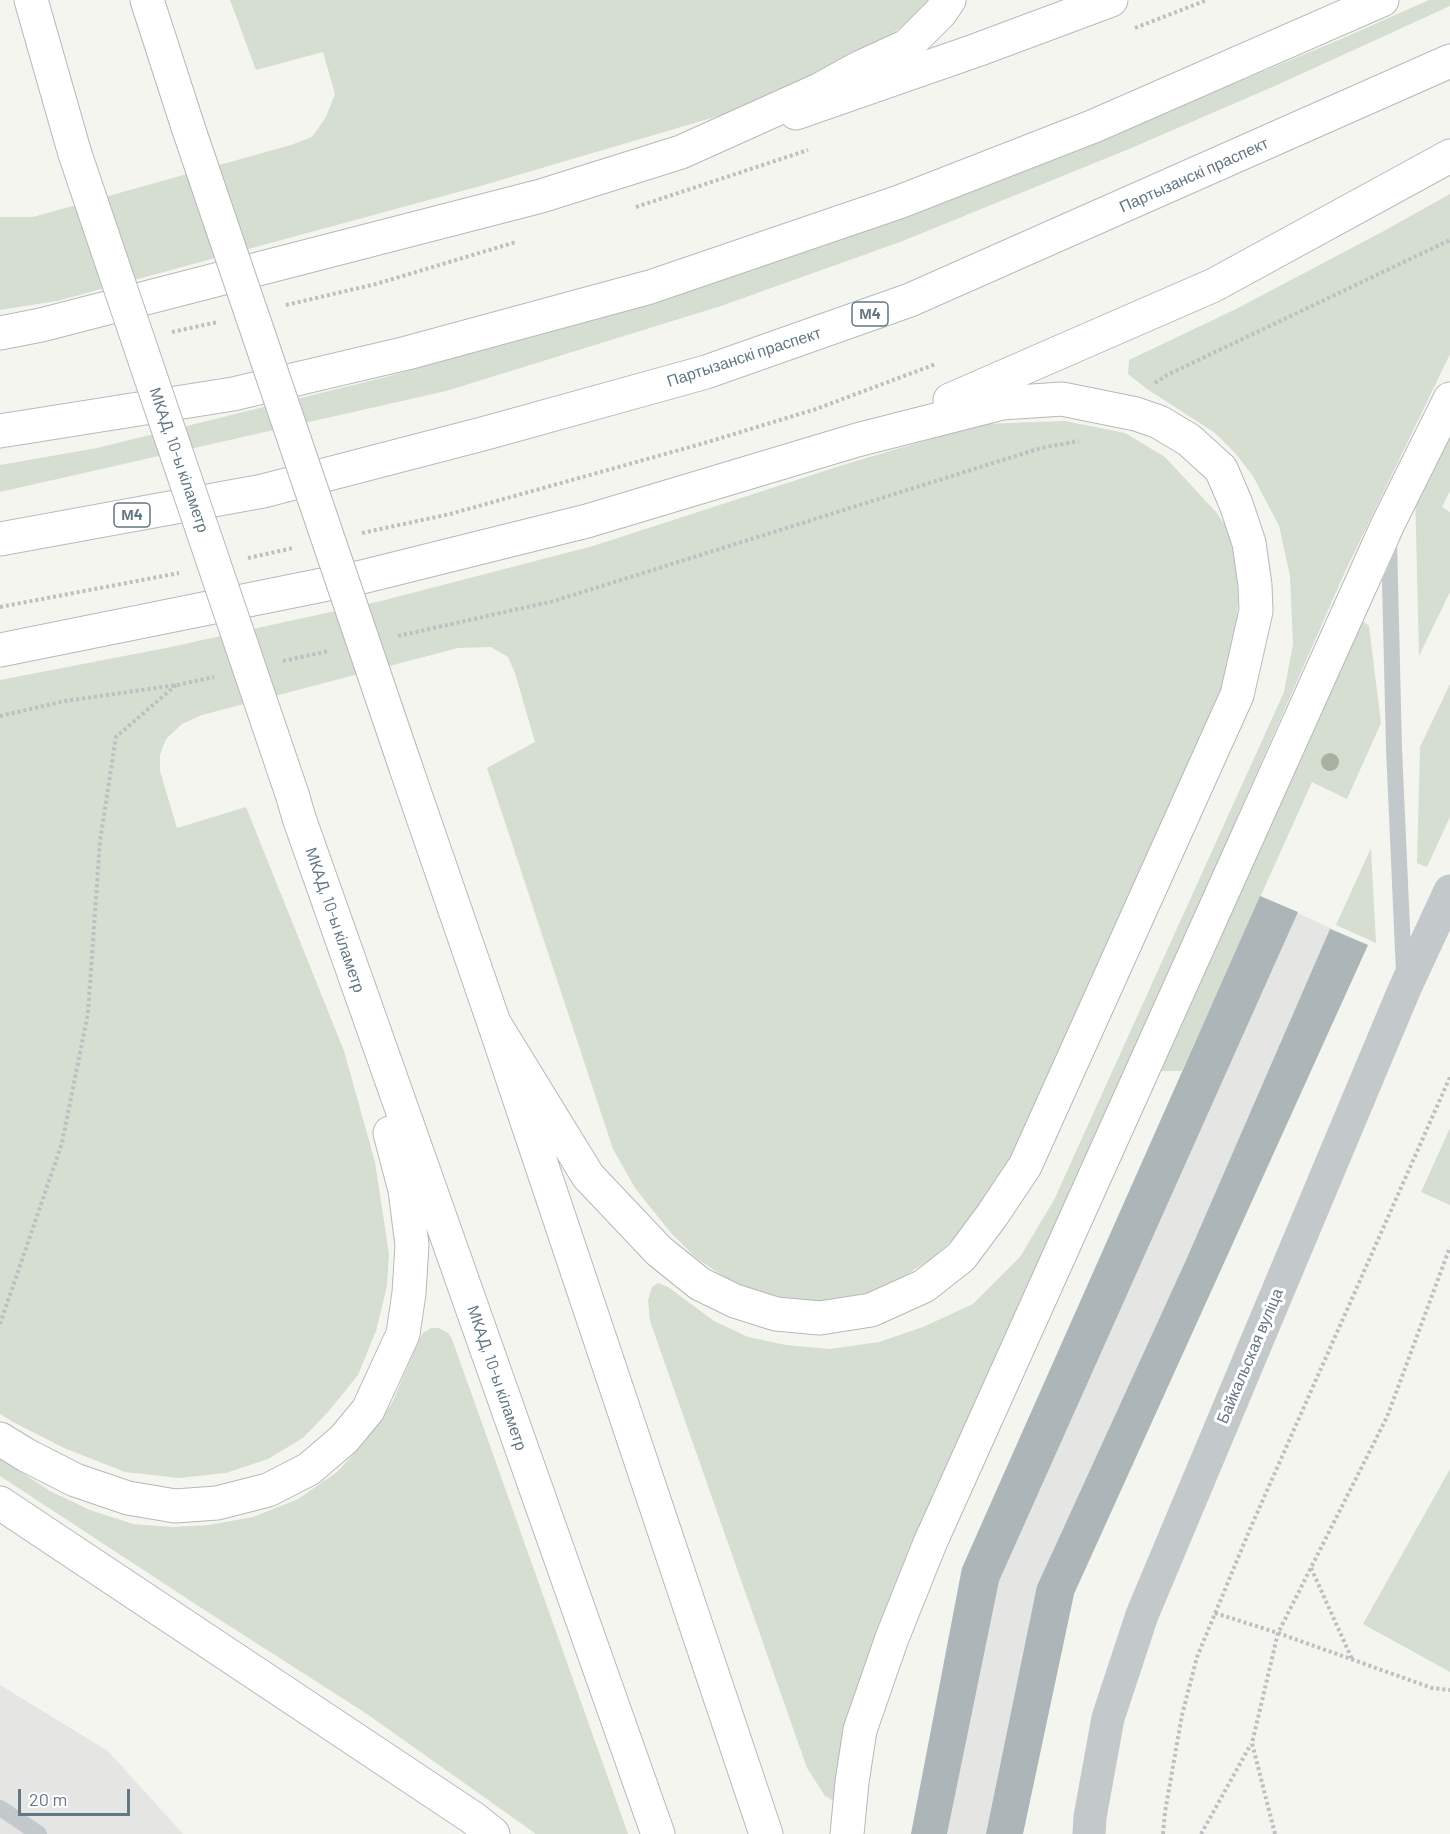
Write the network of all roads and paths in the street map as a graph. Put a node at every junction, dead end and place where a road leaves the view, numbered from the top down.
1 (31, 0) edge
2 (147, 0) edge
3 (949, 0) edge
4 (1111, 0) edge
5 (1382, 0) edge
6 (1450, 61) edge
7 (681, 152) junction
8 (1450, 156) edge
9 (1450, 240) edge
10 (0, 333) edge
11 (945, 361) dead end
12 (1450, 399) edge
13 (1136, 414) junction
14 (0, 431) edge
15 (857, 440) junction
16 (1083, 440) dead end
17 (1388, 524) junction
18 (359, 534) dead end
19 (0, 539) edge
20 (302, 546) dead end
21 (245, 559) dead end
22 (188, 571) dead end
23 (0, 607) edge
24 (394, 637) dead end
25 (0, 650) edge
26 (337, 650) dead end
27 (279, 662) dead end
28 (222, 675) dead end
29 (177, 685) junction
30 (0, 716) edge
31 (296, 807) junction
32 (1450, 891) edge
33 (1405, 988) junction
34 (494, 1023) junction
35 (1450, 1077) edge
36 (1450, 1247) edge
37 (0, 1324) edge
38 (0, 1438) edge
39 (0, 1503) edge
40 (1311, 1568) junction
41 (1215, 1613) junction
42 (1278, 1633) junction
43 (1353, 1659) junction
44 (1450, 1690) edge
45 (1252, 1743) junction
46 (0, 1808) edge
47 (39, 1834) edge
48 (493, 1834) edge
49 (658, 1834) edge
50 (766, 1834) edge
51 (847, 1834) edge
52 (1089, 1834) edge
53 (1163, 1834) edge
54 (1201, 1834) edge
55 (1275, 1834) edge

1 - 31 main road, МКАД, 10-ы кіламетр, bridge
2 - 34 main road, bridge
3 - 7 main road
4 - 7 main road
5 - 14 main road
6 - 19 main road, Партызанскі праспект / М4
7 - 10 main road
8 - 15 main road
9 - 13 path
11 - 18 path
12 - 17 main road
13 - 15 main road
13 - 34 main road
15 - 25 main road
16 - 24 path
17 - 33 lane
17 - 51 main road
20 - 21 path
22 - 23 path
26 - 27 path
28 - 29 path
29 - 30 path
29 - 37 path
31 - 38 main road
31 - 49 main road, МКАД, 10-ы кіламетр
32 - 33 street, Байкальская вуліца
33 - 52 street, Байкальская вуліца
34 - 50 main road
35 - 41 path
36 - 40 path
39 - 48 main road
40 - 42 path
40 - 43 path
41 - 42 path
41 - 53 path
42 - 43 path
42 - 45 path
43 - 44 path
45 - 54 path
45 - 55 path
46 - 47 lane

